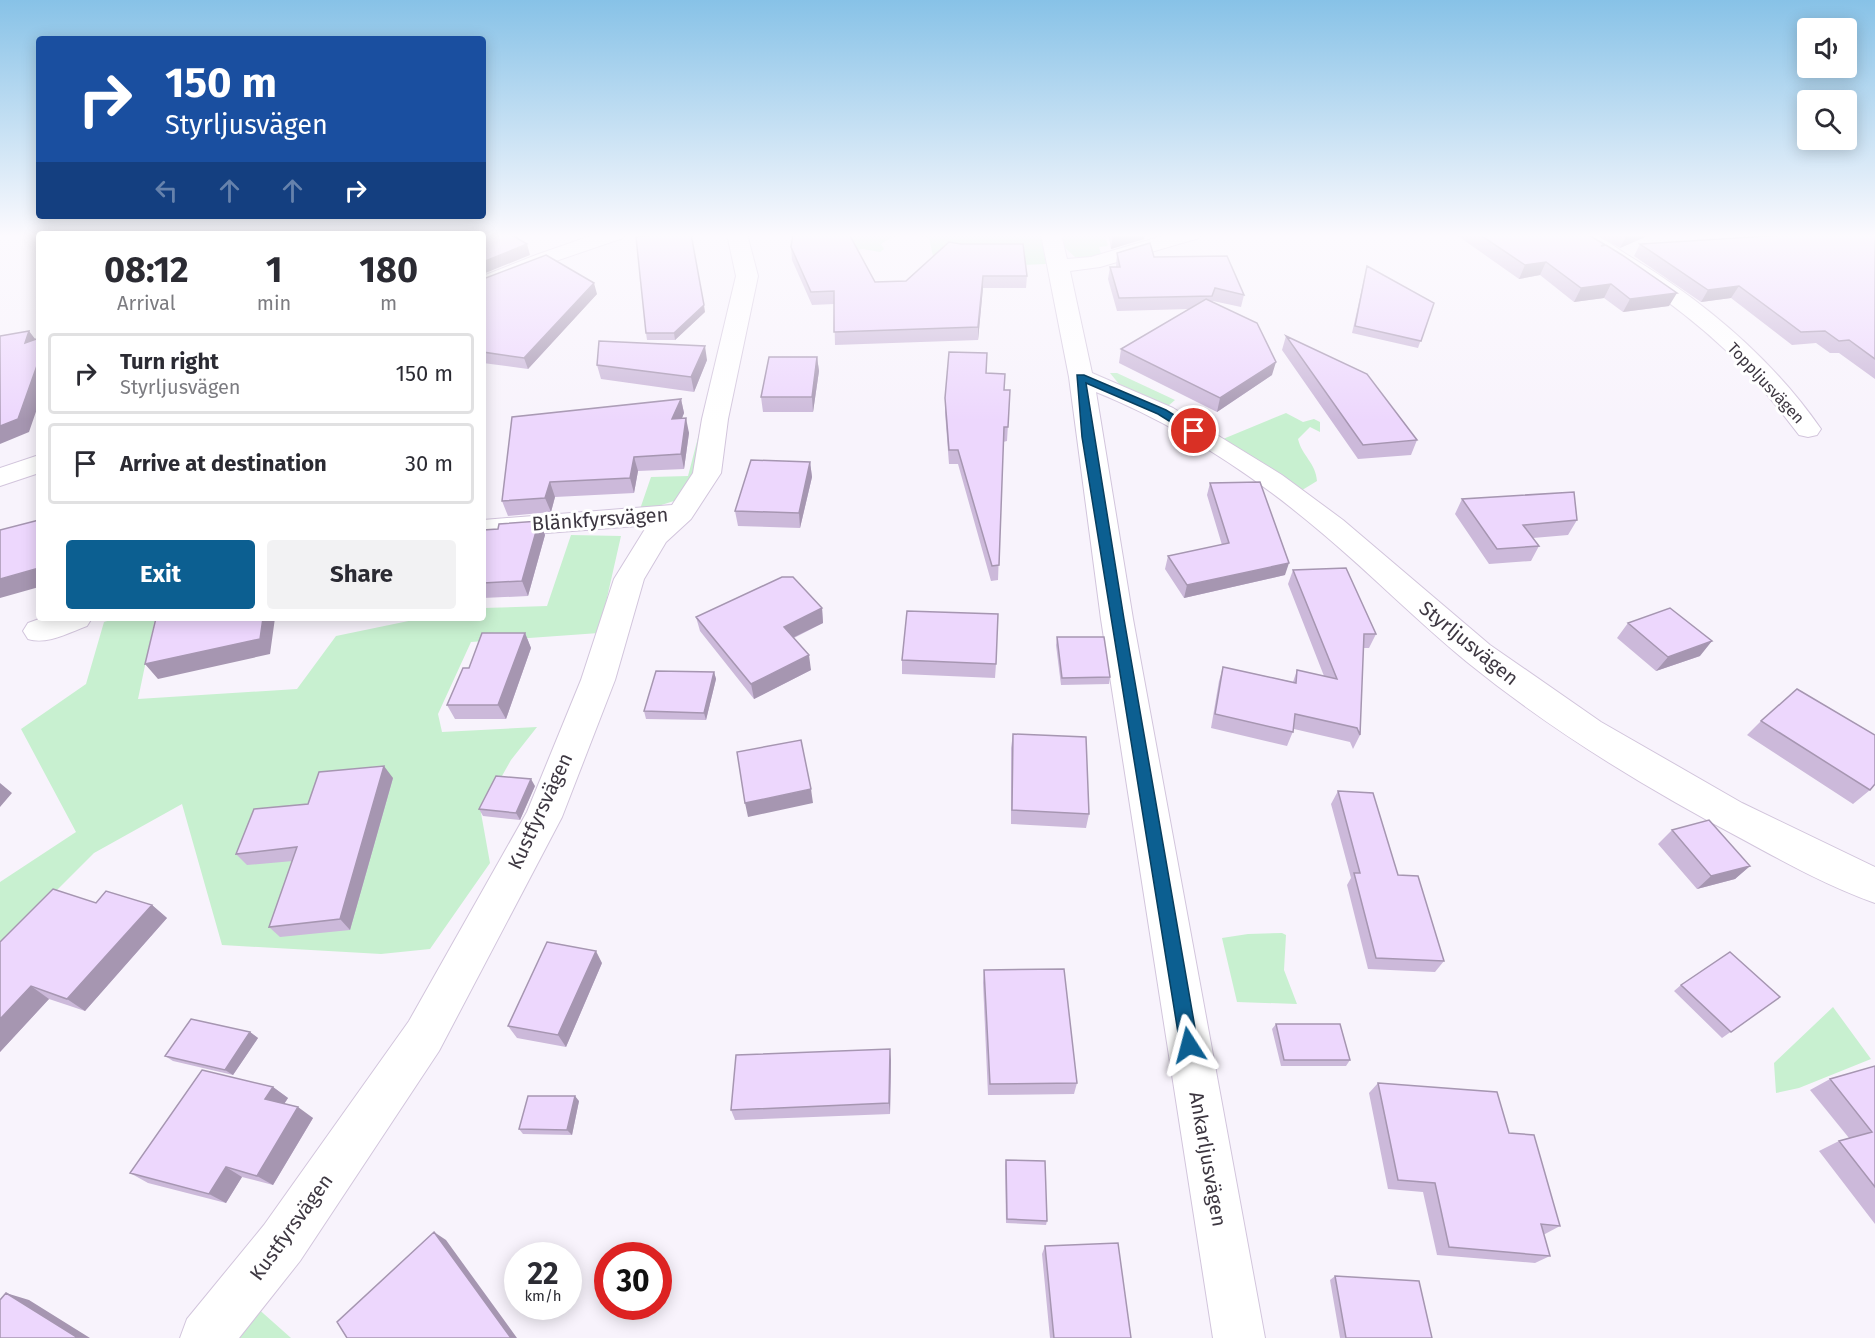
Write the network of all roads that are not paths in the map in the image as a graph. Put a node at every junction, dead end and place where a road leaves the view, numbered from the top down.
1 (743, 296) edge
2 (1065, 296) edge
3 (1673, 296) edge
4 (1081, 377) junction
5 (1808, 429) dead end
6 (36, 464) edge
7 (0, 478) edge
8 (681, 513) junction
9 (486, 529) edge
10 (67, 621) edge
11 (39, 631) dead end
12 (1875, 886) edge
13 (206, 1338) edge
14 (1239, 1338) edge

1 - 8 street, Kustfyrsvägen
2 - 4 street, Ankarljusvägen
3 - 5 street, Toppljusvägen
4 - 12 street, Styrljusvägen
4 - 14 street, Ankarljusvägen
6 - 7 street
8 - 9 street, Blänkfyrsvägen
8 - 13 street, Kustfyrsvägen
10 - 11 street

